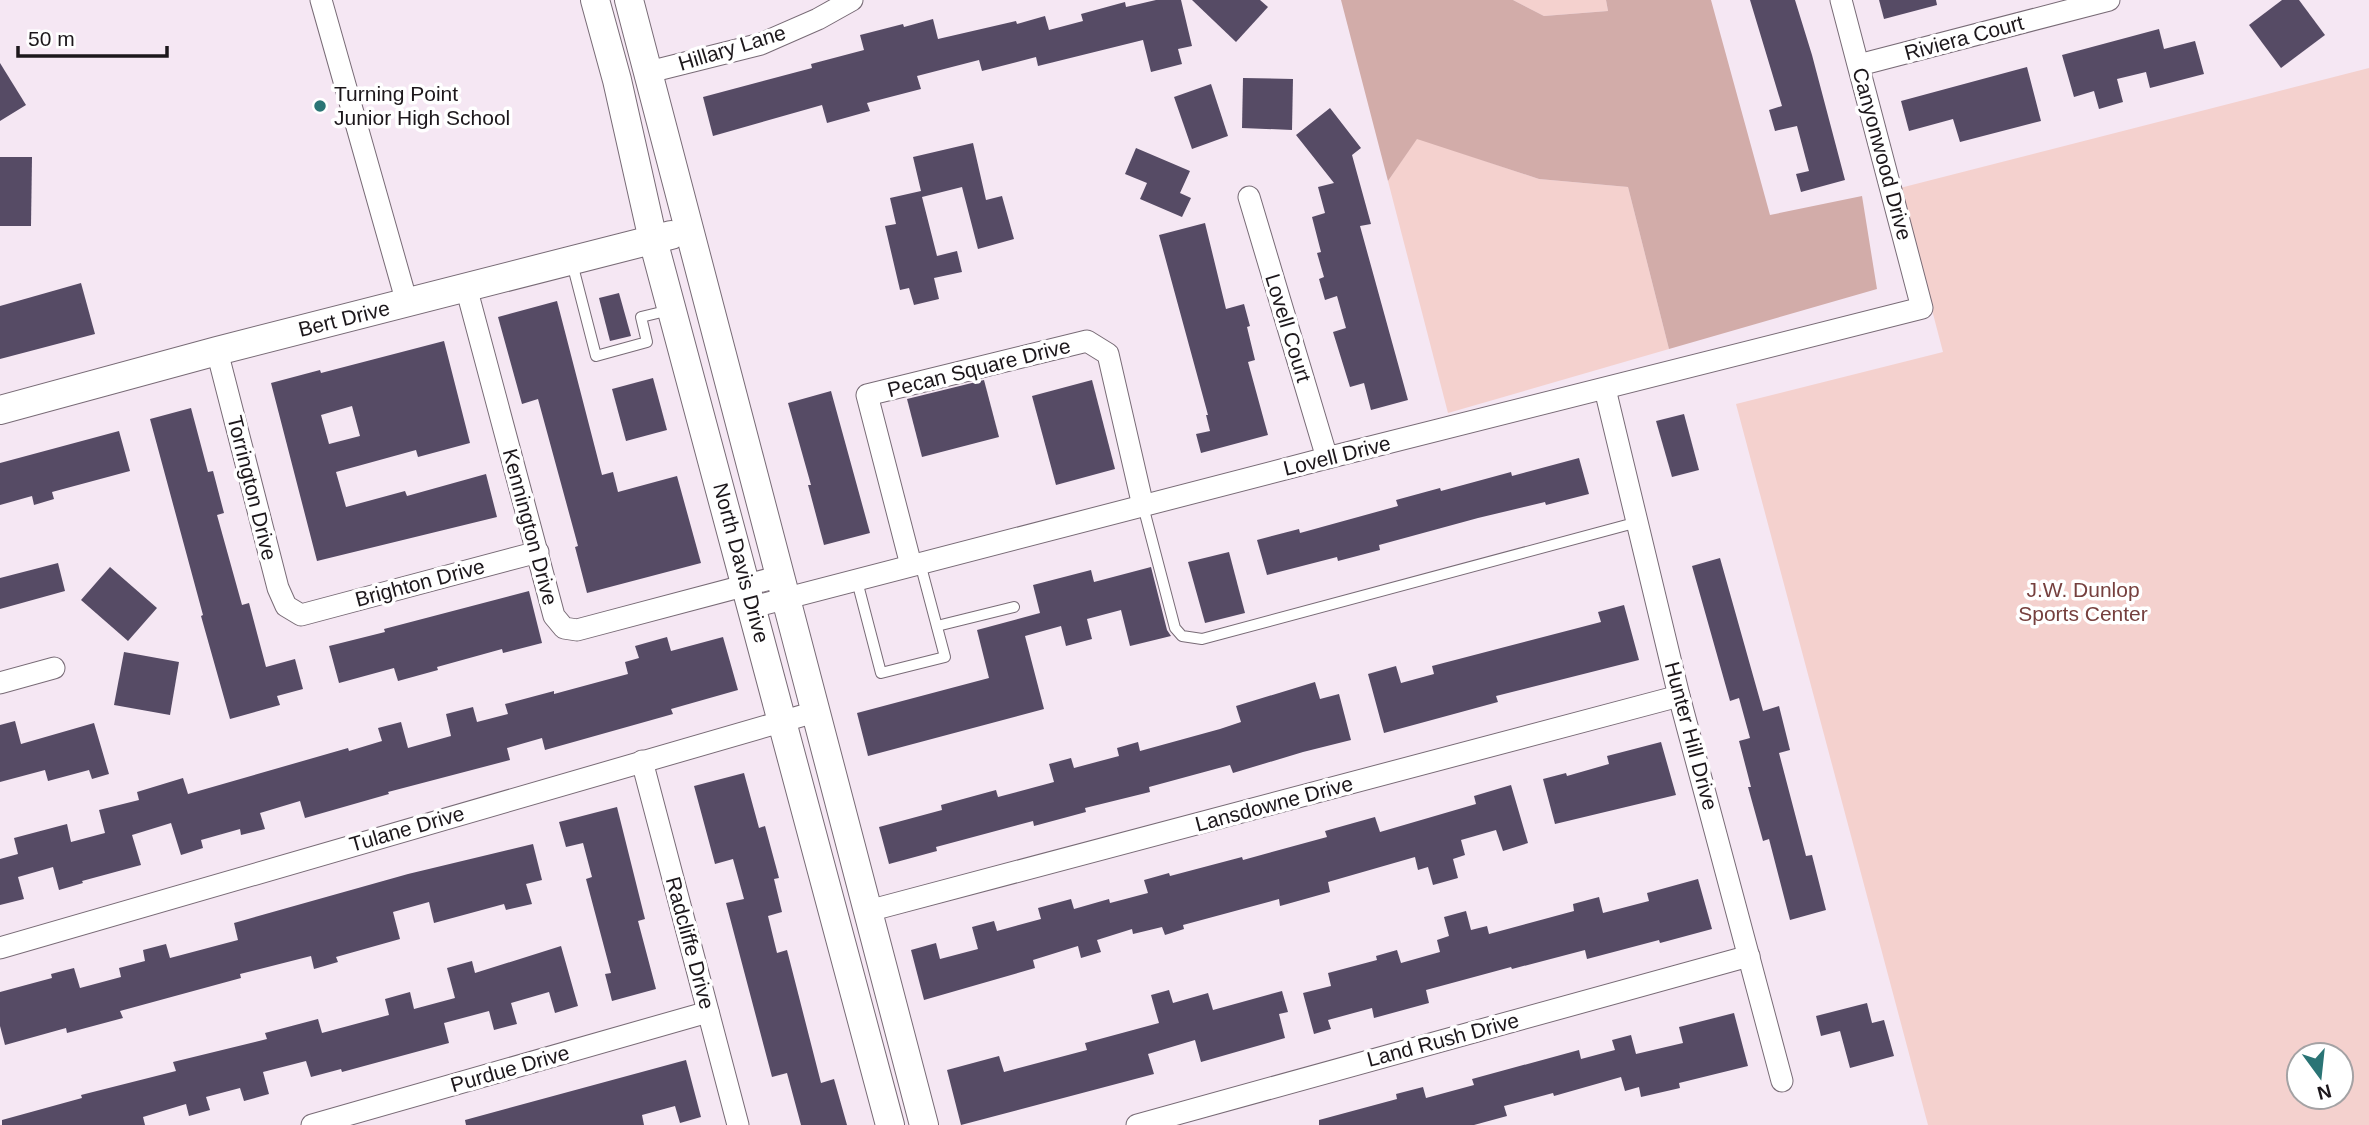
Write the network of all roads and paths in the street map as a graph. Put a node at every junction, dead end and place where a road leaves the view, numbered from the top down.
1 (321, 0) edge
2 (595, 0) edge
3 (629, 0) edge
4 (852, 0) edge
5 (1841, 0) edge
6 (2109, 0) edge
7 (1859, 65) junction
8 (649, 72) junction
9 (1249, 197) dead end
10 (688, 230) junction
11 (653, 240) junction
12 (572, 262) junction
13 (466, 288) junction
14 (407, 303) junction
15 (1922, 309) joint
16 (672, 310) junction
17 (217, 351) junction
18 (1605, 389) junction
19 (0, 410) edge
20 (1327, 458) junction
21 (1143, 506) junction
22 (1638, 522) junction
23 (538, 552) junction
24 (915, 564) junction
25 (857, 581) junction
26 (784, 587) junction
27 (750, 596) junction
28 (1014, 607) dead end
29 (301, 615) joint
30 (937, 626) junction
31 (54, 668) dead end
32 (0, 683) edge
33 (1679, 696) junction
34 (815, 712) junction
35 (783, 721) junction
36 (642, 761) junction
37 (868, 911) junction
38 (0, 948) edge
39 (1749, 956) junction
40 (708, 1012) junction
41 (1782, 1081) dead end
42 (312, 1125) edge
43 (738, 1125) edge
44 (890, 1125) edge
45 (924, 1125) edge
46 (1137, 1125) edge

1 - 14 street
2 - 11 street, North Davis Drive
3 - 8 street, North Davis Drive
4 - 8 street, Hillary Lane
5 - 7 street, Canyonwood Drive
6 - 7 street, Riviera Court
7 - 15 street, Canyonwood Drive
8 - 10 street, North Davis Drive
9 - 20 street, Lovell Court
10 - 11 street, Bert Drive
10 - 26 street, North Davis Drive
11 - 12 street, Bert Drive
11 - 16 street, North Davis Drive
12 - 13 street, Bert Drive
12 - 16 lane
13 - 14 street, Bert Drive
13 - 23 street, Kennington Drive
14 - 17 street, Bert Drive
15 - 18 street, Lovell Drive
16 - 27 street, North Davis Drive
17 - 19 street, Bert Drive
17 - 29 street, Torrington Drive
18 - 20 street, Lovell Drive
18 - 22 street, Hunter Hill Drive
20 - 21 street, Lovell Drive
21 - 22 lane
21 - 24 street, Lovell Drive
21 - 24 street, Pecan Square Drive
22 - 33 street, Hunter Hill Drive
23 - 27 street, Kennington Drive
23 - 29 street, Brighton Drive
24 - 25 street, Lovell Drive
24 - 30 lane
25 - 26 street, Lovell Drive
25 - 30 lane
26 - 27 street, Lovell Drive
26 - 34 street, North Davis Drive
27 - 35 street, North Davis Drive
28 - 30 lane
31 - 32 street
33 - 37 street, Lansdowne Drive
33 - 39 street, Hunter Hill Drive
34 - 35 street, Tulane Drive
34 - 37 street, North Davis Drive
35 - 36 street, Tulane Drive
35 - 44 street, North Davis Drive
36 - 38 street, Tulane Drive
36 - 40 street, Radcliffe Drive
37 - 45 street, North Davis Drive
39 - 41 street, Hunter Hill Drive
39 - 46 street, Land Rush Drive
40 - 42 street, Purdue Drive
40 - 43 street, Radcliffe Drive

